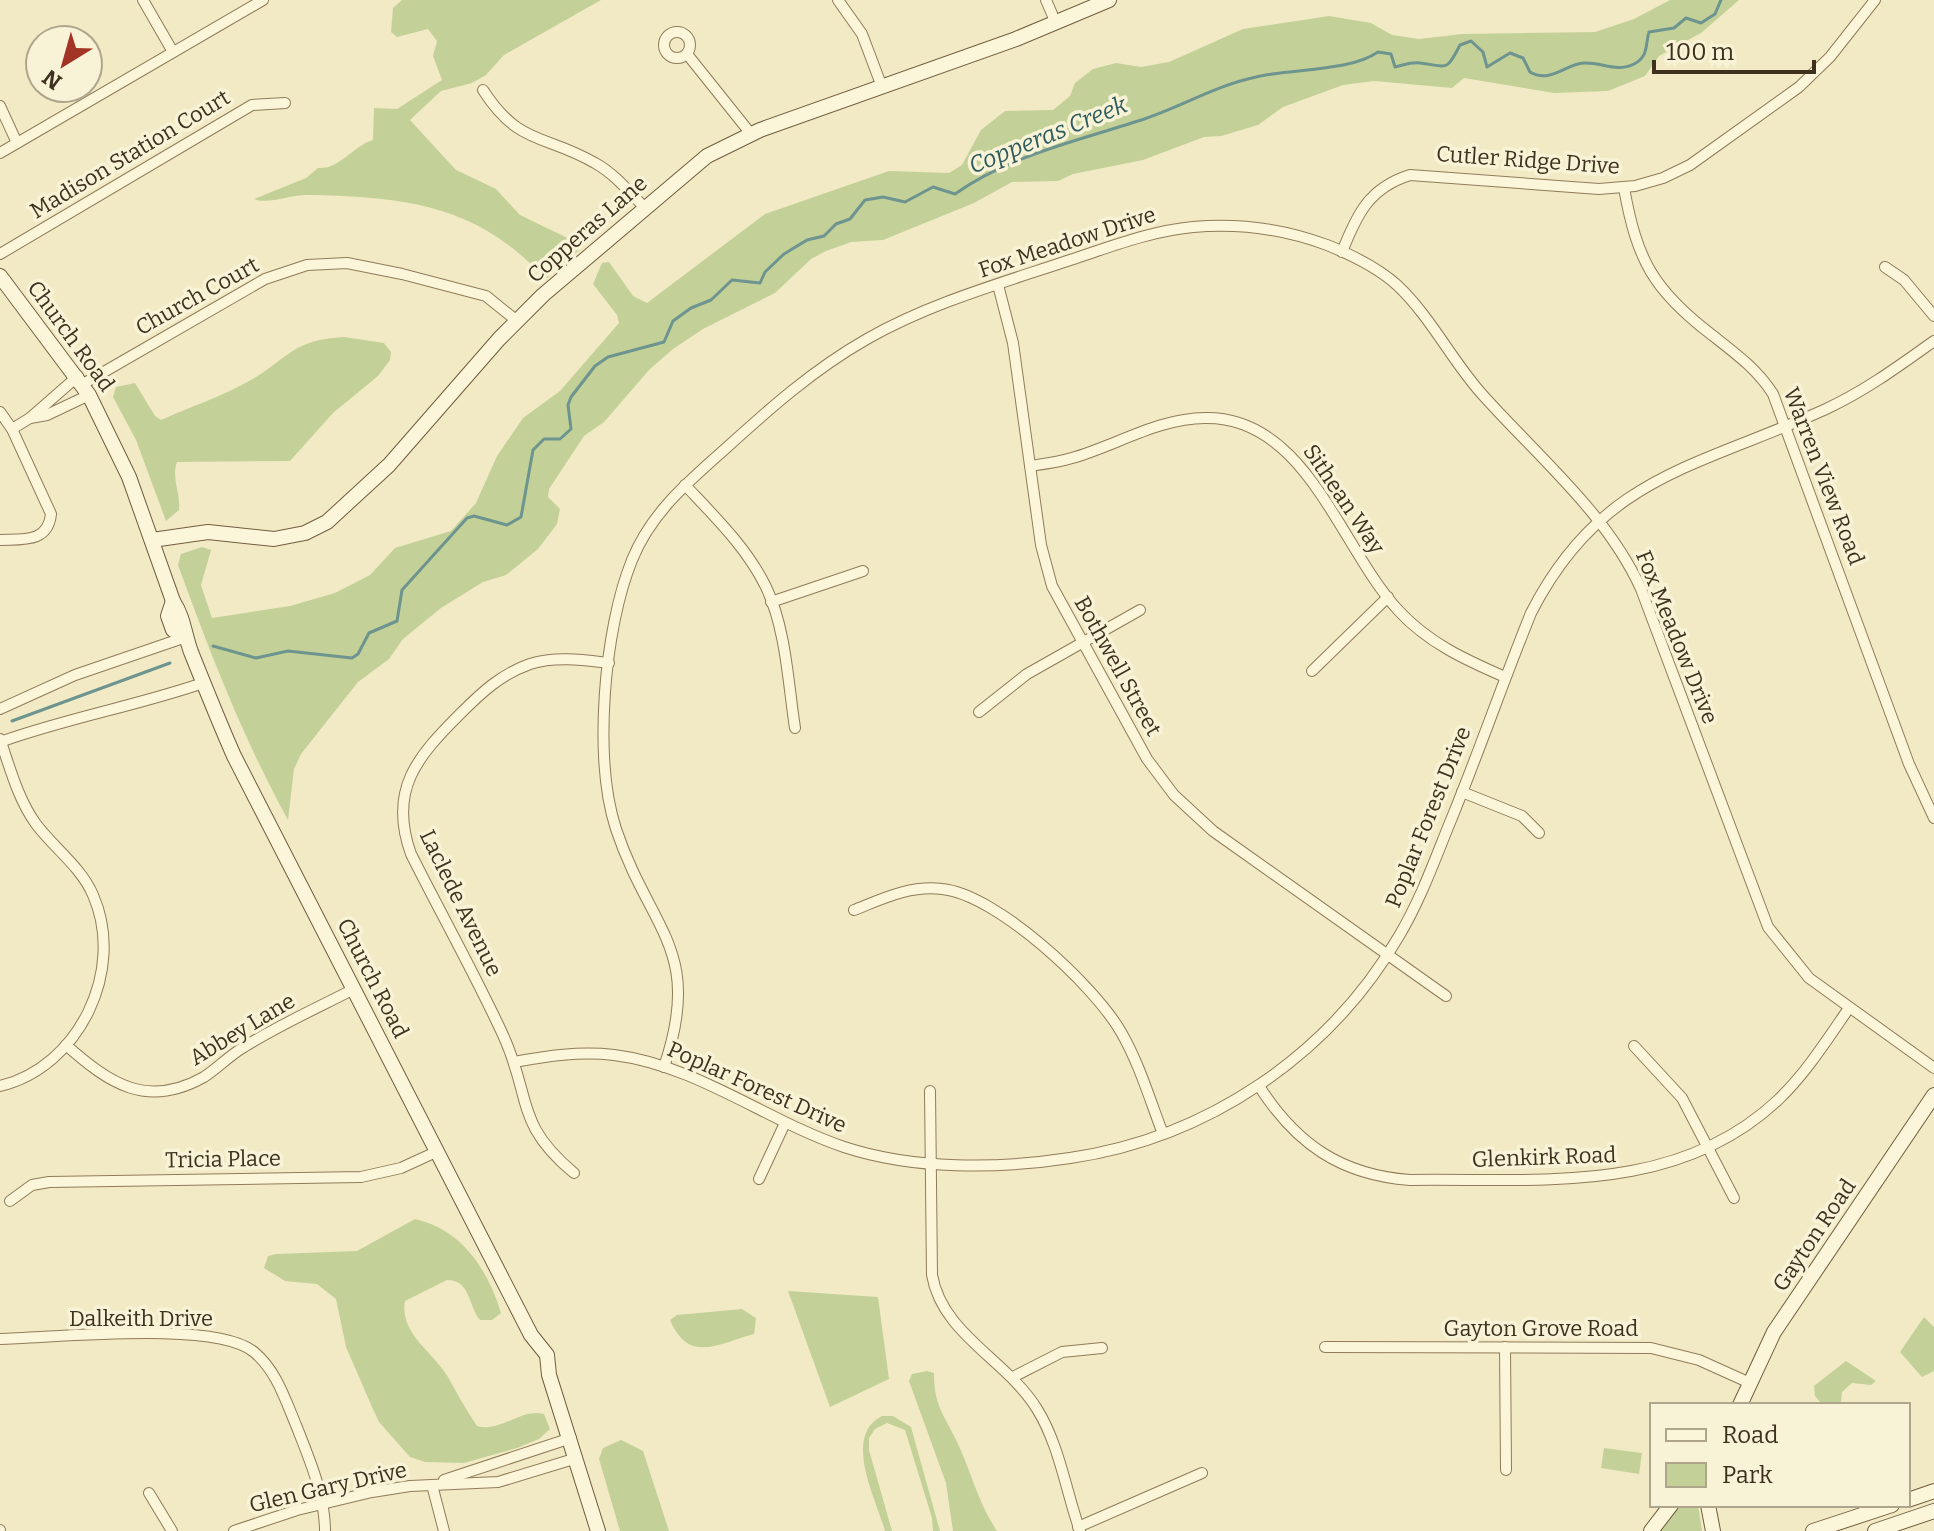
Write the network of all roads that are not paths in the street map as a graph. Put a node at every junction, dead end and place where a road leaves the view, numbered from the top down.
1 (143, 0) edge
2 (263, 0) edge
3 (838, 0) edge
4 (1046, 0) edge
5 (1109, 0) edge
6 (1875, 0) edge
7 (1055, 21) junction
8 (173, 52) junction
9 (687, 54) dead end
10 (882, 87) junction
11 (483, 90) dead end
12 (285, 103) dead end
13 (0, 106) edge
14 (751, 134) junction
15 (17, 143) junction
16 (0, 153) edge
17 (1624, 188) junction
18 (646, 209) junction
19 (1342, 252) junction
20 (0, 254) edge
21 (1885, 267) dead end
22 (0, 276) edge
23 (998, 285) junction
24 (1934, 316) edge
25 (517, 321) junction
26 (1934, 341) edge
27 (83, 385) junction
28 (0, 412) edge
29 (30, 418) junction
30 (1786, 426) junction
31 (12, 429) junction
32 (1030, 466) junction
33 (685, 485) junction
34 (1598, 521) junction
35 (0, 540) edge
36 (152, 540) junction
37 (863, 571) dead end
38 (1388, 597) junction
39 (771, 602) junction
40 (1140, 610) dead end
41 (186, 637) junction
42 (1081, 643) junction
43 (609, 663) junction
44 (1312, 671) dead end
45 (1505, 677) junction
46 (203, 683) junction
47 (0, 709) edge
48 (979, 712) dead end
49 (795, 728) dead end
50 (0, 741) edge
51 (1462, 792) junction
52 (1934, 818) edge
53 (1539, 833) dead end
54 (854, 910) dead end
55 (1388, 955) junction
56 (354, 989) junction
57 (1446, 996) dead end
58 (1849, 1008) junction
59 (66, 1045) junction
60 (1634, 1046) dead end
61 (514, 1062) junction
62 (664, 1067) junction
63 (1934, 1068) edge
64 (0, 1086) edge
65 (1259, 1086) junction
66 (930, 1091) dead end
67 (1934, 1095) edge
68 (785, 1123) junction
69 (1163, 1134) junction
70 (1708, 1146) junction
71 (438, 1151) junction
72 (931, 1162) junction
73 (574, 1173) dead end
74 (759, 1179) dead end
75 (1734, 1198) dead end
76 (10, 1201) dead end
77 (0, 1339) edge
78 (1325, 1347) dead end
79 (1505, 1347) junction
80 (1102, 1348) dead end
81 (1013, 1377) junction
82 (1743, 1398) edge
83 (571, 1438) junction
84 (577, 1458) junction
85 (1506, 1470) dead end
86 (1202, 1473) dead end
87 (432, 1485) junction
88 (1934, 1491) edge
89 (149, 1493) dead end
90 (1910, 1499) edge
91 (323, 1504) junction
92 (1669, 1507) edge
93 (1708, 1507) edge
94 (1886, 1507) edge
95 (1934, 1511) edge
96 (1079, 1529) edge
97 (172, 1531) edge
98 (234, 1531) edge
99 (325, 1531) edge
100 (444, 1531) edge
101 (598, 1531) edge
102 (1651, 1531) edge
103 (1713, 1531) edge
104 (1813, 1531) edge
105 (1875, 1531) edge

1 - 8 street
2 - 8 street
3 - 10 street
4 - 7 street
5 - 7 main road, Copperas Lane
6 - 17 street, Cutler Ridge Drive
7 - 10 main road, Copperas Lane
8 - 15 street
9 - 14 street
10 - 14 main road, Copperas Lane
11 - 18 street
12 - 20 street, Madison Station Court
13 - 15 street
14 - 18 main road, Copperas Lane
15 - 16 street
17 - 19 street, Cutler Ridge Drive
17 - 30 street, Warren View Road
18 - 25 main road, Copperas Lane
19 - 23 street, Fox Meadow Drive
19 - 34 street, Fox Meadow Drive
21 - 24 street
22 - 27 main road, Church Road
23 - 32 street, Bothwell Street
23 - 33 street, Fox Meadow Drive
25 - 27 street, Church Court
25 - 36 main road, Copperas Lane
26 - 30 street, Poplar Forest Drive
27 - 29 street
27 - 29 street
27 - 36 main road, Church Road
28 - 31 street
29 - 31 street
30 - 34 street, Poplar Forest Drive
30 - 52 street, Warren View Road
31 - 35 street
32 - 38 street, Sithean Way
32 - 42 street, Bothwell Street
33 - 39 street
33 - 43 street, Fox Meadow Drive
34 - 45 street, Poplar Forest Drive
34 - 58 street, Fox Meadow Drive
36 - 41 main road, Church Road
37 - 39 street
38 - 44 street
38 - 45 street, Sithean Way
39 - 49 street
40 - 42 street
41 - 46 main road, Church Road
41 - 47 street
42 - 48 street
42 - 55 street, Bothwell Street
43 - 61 street, Laclede Avenue
43 - 62 street, Fox Meadow Drive
45 - 51 street, Poplar Forest Drive
46 - 50 street
46 - 56 main road, Church Road
50 - 59 street
51 - 53 street
51 - 55 street, Poplar Forest Drive
54 - 69 street
55 - 57 street, Bothwell Street
55 - 65 street, Poplar Forest Drive
56 - 59 street, Abbey Lane
56 - 71 main road, Church Road
58 - 63 street, Fox Meadow Drive
58 - 70 street, Glenkirk Road
59 - 64 street
60 - 70 street
61 - 62 street, Poplar Forest Drive
61 - 73 street, Laclede Avenue
62 - 68 street, Poplar Forest Drive
65 - 69 street, Poplar Forest Drive
65 - 70 street, Glenkirk Road
66 - 72 street
67 - 82 main road, Gayton Road
68 - 72 street, Poplar Forest Drive
68 - 74 street
69 - 72 street, Poplar Forest Drive
70 - 75 street
71 - 76 street, Tricia Place
71 - 83 main road, Church Road
72 - 81 street
77 - 91 street, Dalkeith Drive
78 - 79 street, Gayton Grove Road
79 - 82 street, Gayton Grove Road
79 - 85 street
80 - 81 street
81 - 96 street
83 - 84 main road, Church Road
83 - 87 street, Glen Gary Drive
84 - 87 street, Glen Gary Drive
84 - 101 main road, Church Road
86 - 96 street
87 - 91 street, Glen Gary Drive
87 - 100 street
88 - 90 main road
89 - 97 street
91 - 98 street, Glen Gary Drive
91 - 99 street, Dalkeith Drive
92 - 102 main road
93 - 103 main road
94 - 104 main road
95 - 105 main road

